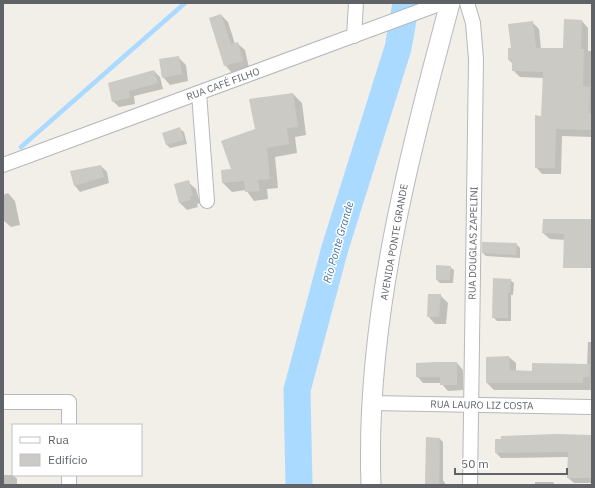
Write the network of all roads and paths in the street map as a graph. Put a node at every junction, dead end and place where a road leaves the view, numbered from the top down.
1 (356, 3) edge
2 (450, 3) edge
3 (467, 3) edge
4 (436, 5) edge
5 (354, 36) junction
6 (199, 93) junction
7 (3, 165) edge
8 (207, 201) dead end
9 (3, 402) edge
10 (371, 403) junction
11 (471, 405) junction
12 (592, 407) edge
13 (69, 424) edge
14 (371, 485) edge
15 (470, 485) edge

1 - 5 street
2 - 10 street, AVENIDA PONTE GRANDE
3 - 11 street, RUA DOUGLAS ZAPELINI
4 - 5 street, RUA CAFÉ FILHO
5 - 6 street, RUA CAFÉ FILHO
6 - 7 street, RUA CAFÉ FILHO
6 - 8 street
9 - 13 street
10 - 11 street, RUA LAURO LIZ COSTA
10 - 14 street, AVENIDA PONTE GRANDE
11 - 12 street, RUA LAURO LIZ COSTA
11 - 15 street, RUA DOUGLAS ZAPELINI

